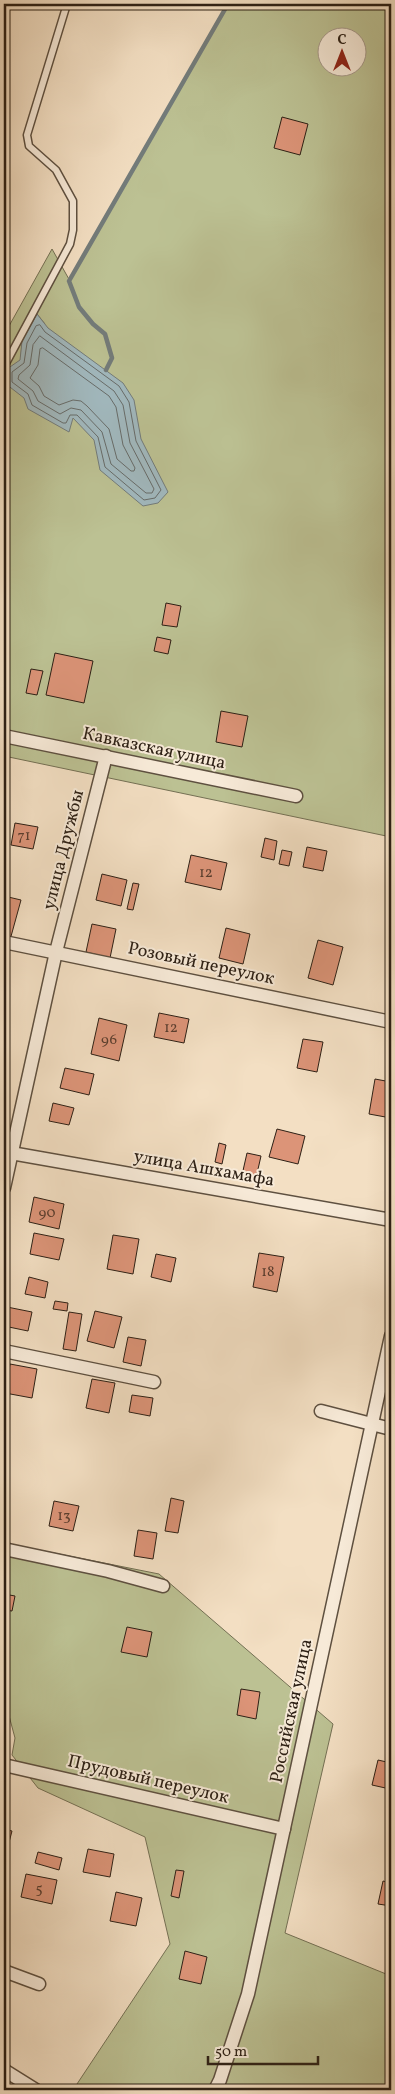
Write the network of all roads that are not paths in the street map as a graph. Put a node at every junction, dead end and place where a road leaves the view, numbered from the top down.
1 (67, 5) edge
2 (4, 367) edge
3 (4, 736) edge
4 (106, 756) junction
5 (296, 796) dead end
6 (4, 942) edge
7 (56, 952) junction
8 (391, 1022) edge
9 (11, 1153) junction
10 (4, 1188) edge
11 (391, 1220) edge
12 (391, 1336) edge
13 (4, 1351) edge
14 (154, 1382) dead end
15 (321, 1411) dead end
16 (372, 1424) junction
17 (391, 1428) edge
18 (4, 1549) edge
19 (163, 1586) dead end
20 (4, 1765) edge
21 (284, 1829) junction
22 (4, 1971) edge
23 (39, 1984) dead end
24 (4, 2070) edge
25 (36, 2090) edge
26 (215, 2090) edge

1 - 2 lane
3 - 4 street, Кавказcкая улица
4 - 5 street, Кавказcкая улица
4 - 7 street, улица Дружбы
6 - 7 street, Розовый переулок
7 - 8 street, Розовый переулок
7 - 9 street, улица Дружбы
9 - 10 street, улица Дружбы
9 - 11 street, улица Ашхамафа
12 - 16 street, Российская улица
13 - 14 street
15 - 16 street
16 - 17 street
16 - 21 street, Российская улица
18 - 19 street
20 - 21 street, Прудовый переулок
21 - 26 street, Российская улица
22 - 23 street
24 - 25 street

